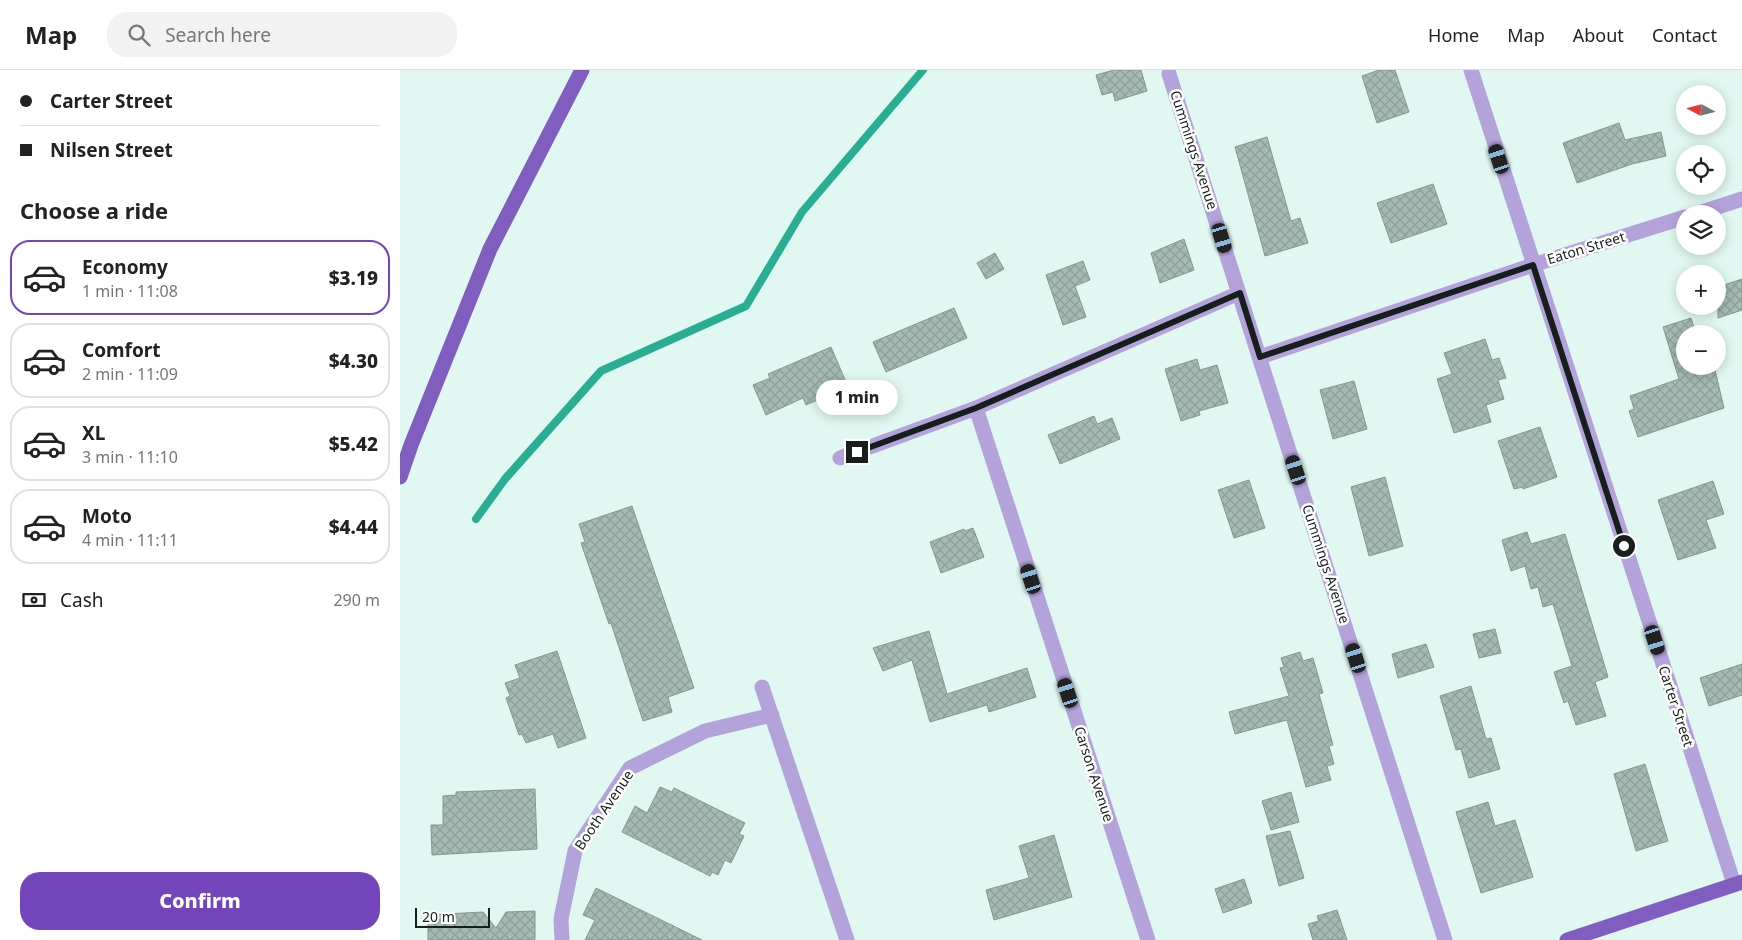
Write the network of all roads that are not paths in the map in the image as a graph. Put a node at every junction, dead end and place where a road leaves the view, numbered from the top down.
1 (582, 70) edge
2 (1470, 70) edge
3 (1169, 74) dead end
4 (1742, 200) edge
5 (1726, 205) edge
6 (1676, 220) edge
7 (1533, 265) junction
8 (1240, 293) junction
9 (1260, 357) junction
10 (976, 408) junction
11 (840, 458) dead end
12 (400, 477) edge
13 (762, 687) dead end
14 (772, 715) junction
15 (1738, 883) edge
16 (562, 940) edge
17 (847, 940) edge
18 (1148, 940) edge
19 (1445, 940) edge
20 (1567, 940) edge

1 - 12 main road
2 - 7 street, Carter Street
3 - 8 street, Cummings Avenue
4 - 5 street
6 - 7 street, Eaton Street
7 - 9 street, Eaton Street
7 - 15 street, Carter Street
8 - 9 street, Cummings Avenue
8 - 10 street
9 - 19 street, Cummings Avenue
10 - 11 street
10 - 18 street, Carson Avenue
13 - 14 street
14 - 16 street, Booth Avenue
14 - 17 street
15 - 20 main road

